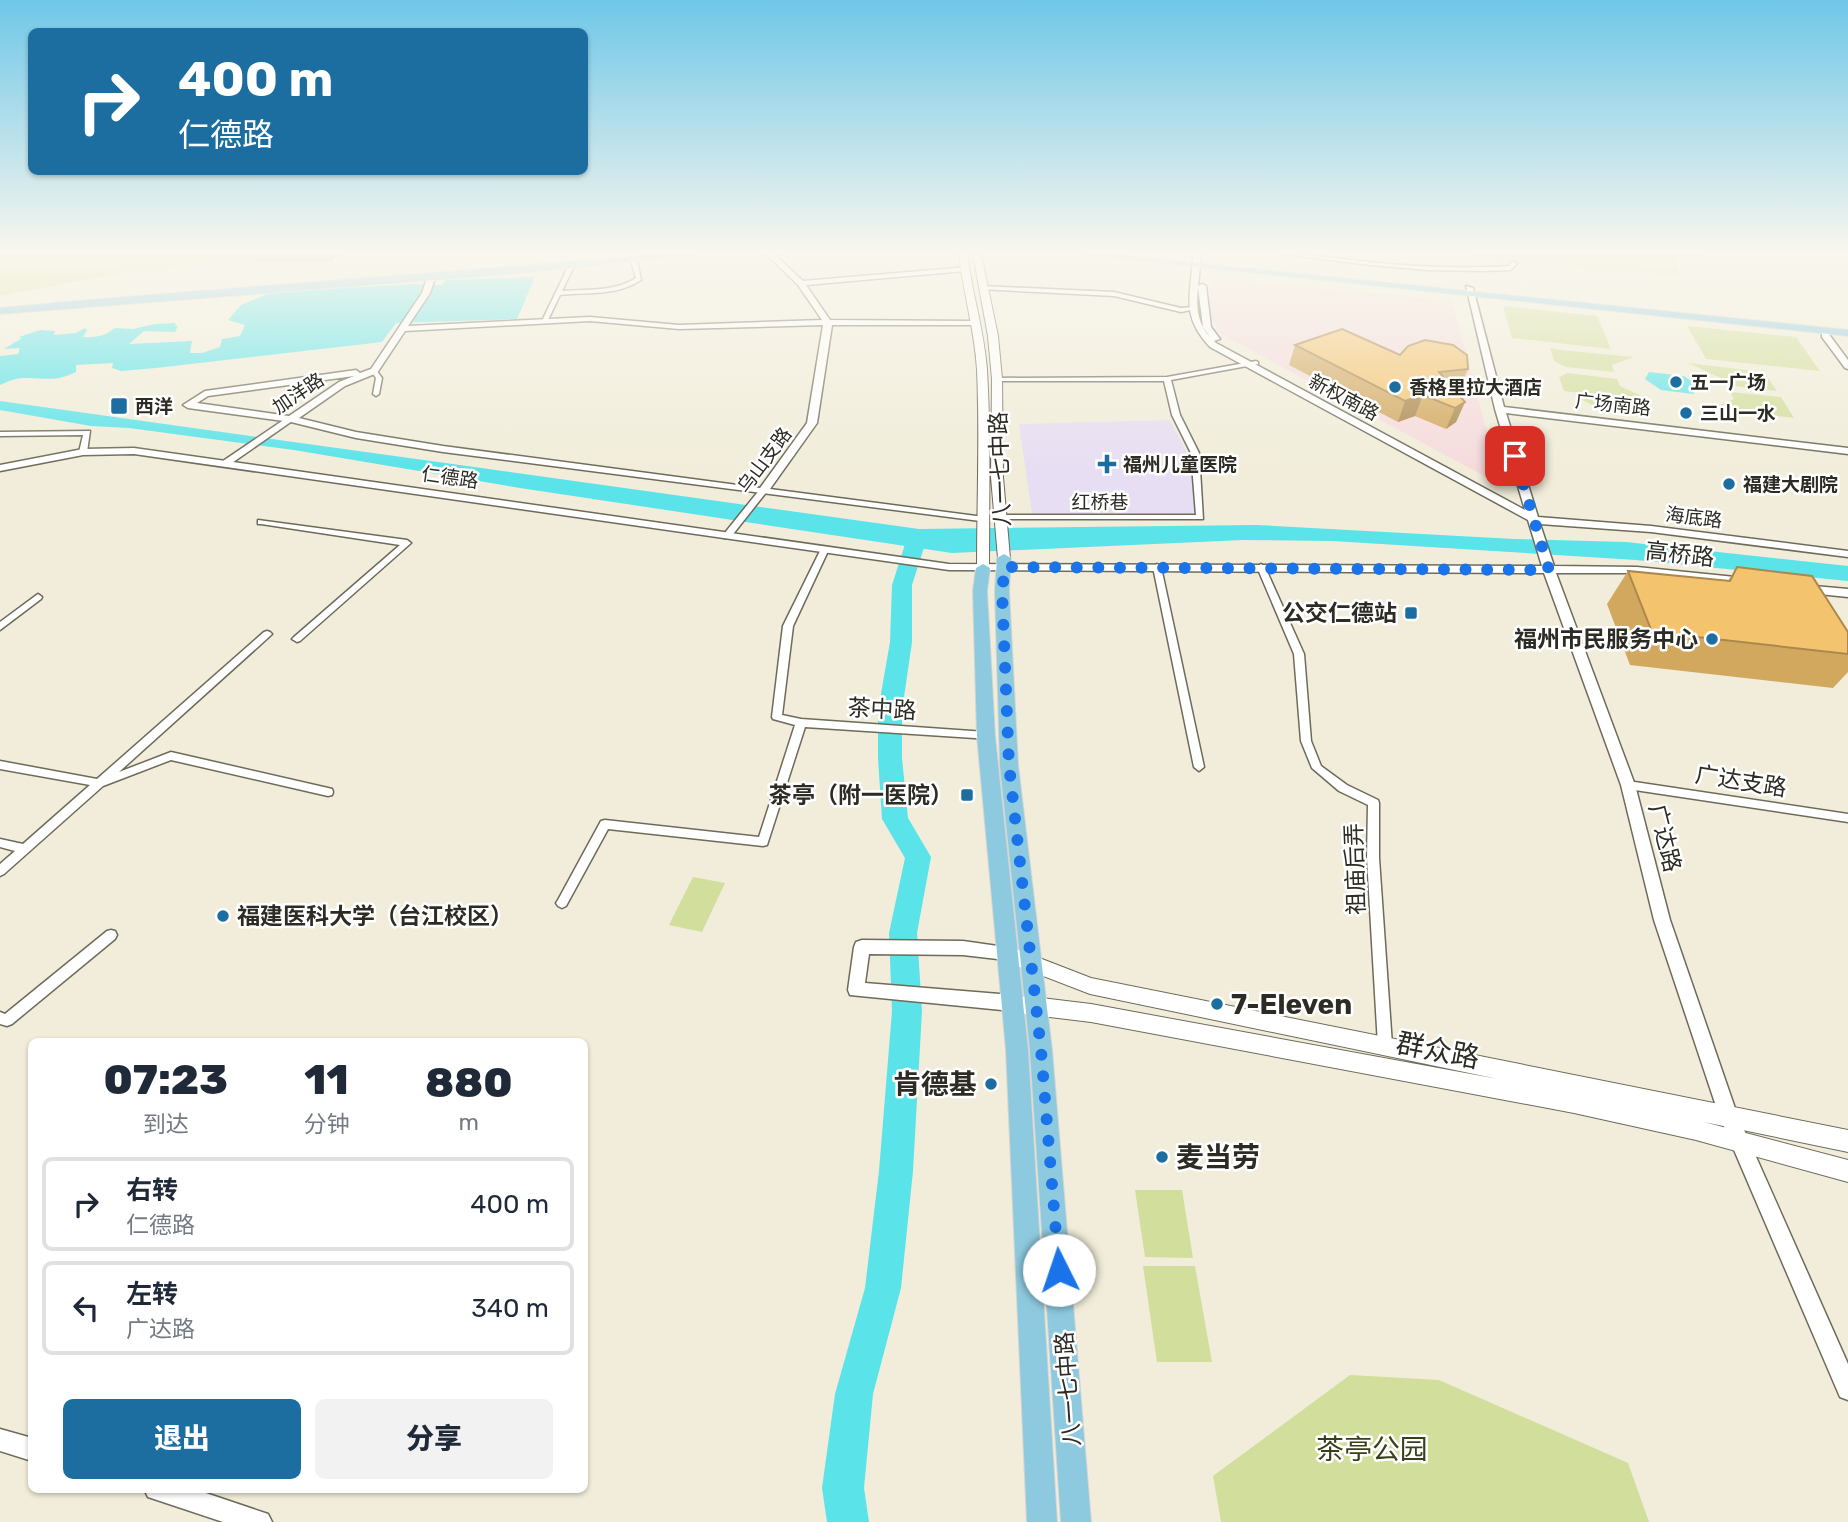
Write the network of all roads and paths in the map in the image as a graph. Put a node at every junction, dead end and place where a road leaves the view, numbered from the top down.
1 (516, 325) edge
2 (657, 325) edge
3 (738, 325) edge
4 (828, 325) edge
5 (975, 325) edge
6 (991, 325) edge
7 (1196, 325) edge
8 (1207, 325) edge
9 (1478, 325) edge
10 (1774, 325) edge
11 (1817, 325) edge
12 (405, 326) joint
13 (1848, 328) edge
14 (1848, 333) edge
15 (1825, 335) dead end
16 (1252, 364) junction
17 (1848, 366) edge
18 (374, 371) junction
19 (997, 379) junction
20 (1167, 379) junction
21 (376, 394) dead end
22 (1500, 409) junction
23 (291, 419) junction
24 (0, 435) edge
25 (1848, 451) edge
26 (83, 452) junction
27 (226, 463) junction
28 (0, 468) edge
29 (764, 490) junction
30 (1000, 518) junction
31 (1535, 519) junction
32 (984, 520) junction
33 (261, 522) dead end
34 (727, 536) junction
35 (824, 551) junction
36 (1848, 554) edge
37 (994, 564) junction
38 (1549, 566) junction
39 (1157, 567) junction
40 (1261, 567) junction
41 (1755, 583) edge
42 (1795, 588) edge
43 (1848, 593) edge
44 (38, 597) dead end
45 (0, 627) edge
46 (267, 634) dead end
47 (297, 639) dead end
48 (801, 723) junction
49 (986, 736) junction
50 (0, 765) edge
51 (1199, 767) dead end
52 (100, 783) junction
53 (1628, 785) junction
54 (328, 792) dead end
55 (1848, 818) edge
56 (0, 843) edge
57 (25, 849) junction
58 (0, 871) edge
59 (562, 903) dead end
60 (111, 934) dead end
61 (1006, 953) junction
62 (1031, 962) junction
63 (1013, 1003) junction
64 (1037, 1006) junction
65 (0, 1018) edge
66 (1385, 1045) junction
67 (1728, 1115) junction
68 (1848, 1140) edge
69 (1741, 1143) junction
70 (1848, 1171) edge
71 (1848, 1389) edge
72 (0, 1440) edge
73 (28, 1449) edge
74 (169, 1493) edge
75 (260, 1522) edge
76 (1042, 1522) edge
77 (1076, 1522) edge

1 - 12 street
2 - 3 street
4 - 29 street, 乌山支路
5 - 32 main road, 八一七中路
6 - 19 main road, 八一七中路
7 - 16 street, 新权南路
8 - 16 street, 新权南路
9 - 22 street, 广达路
10 - 14 main road
11 - 13 main road
12 - 18 street
15 - 17 street
16 - 20 street
16 - 31 street, 新权南路
18 - 21 street
18 - 23 street, 加洋路
18 - 23 street
19 - 20 street
19 - 30 main road, 八一七中路
20 - 30 street, 红桥巷
22 - 25 street, 广场南路
22 - 31 street, 广达路
23 - 27 street, 加洋路
23 - 29 street
24 - 26 street
26 - 27 street, 仁德路
26 - 28 street, 仁德路
27 - 34 street, 仁德路
29 - 32 street
29 - 34 street, 乌山支路
30 - 37 main road, 八一七中路
31 - 36 street, 海底路
31 - 38 street, 广达路
32 - 37 main road, 八一七中路
33 - 47 street
34 - 35 street, 仁德路
35 - 37 street, 仁德路
35 - 48 street, 茶中路
37 - 39 street
37 - 49 main road, 八一七中路
37 - 62 main road, 八一七中路
38 - 40 street
38 - 41 street, 高桥路
38 - 53 street, 广达路
39 - 40 street
39 - 51 street
40 - 66 street, 祖庙后弄
42 - 43 street
44 - 45 street
46 - 52 street
48 - 49 street, 茶中路
48 - 59 street
49 - 61 main road, 八一七中路
50 - 52 street
52 - 54 street
52 - 57 street
53 - 55 street, 广达支路
53 - 67 street, 广达路
56 - 57 street
57 - 58 street
60 - 65 street
61 - 62 main road
61 - 63 main road, 八一七中路
61 - 63 street
62 - 64 main road, 八一七中路
62 - 66 main road
63 - 64 main road, 群众路
63 - 76 main road, 八一七中路
64 - 69 main road, 群众路
64 - 77 main road, 八一七中路
66 - 67 main road
67 - 68 main road
67 - 69 street, 广达路
69 - 70 main road, 群众路
69 - 71 street, 广达路
72 - 73 street
74 - 75 street

